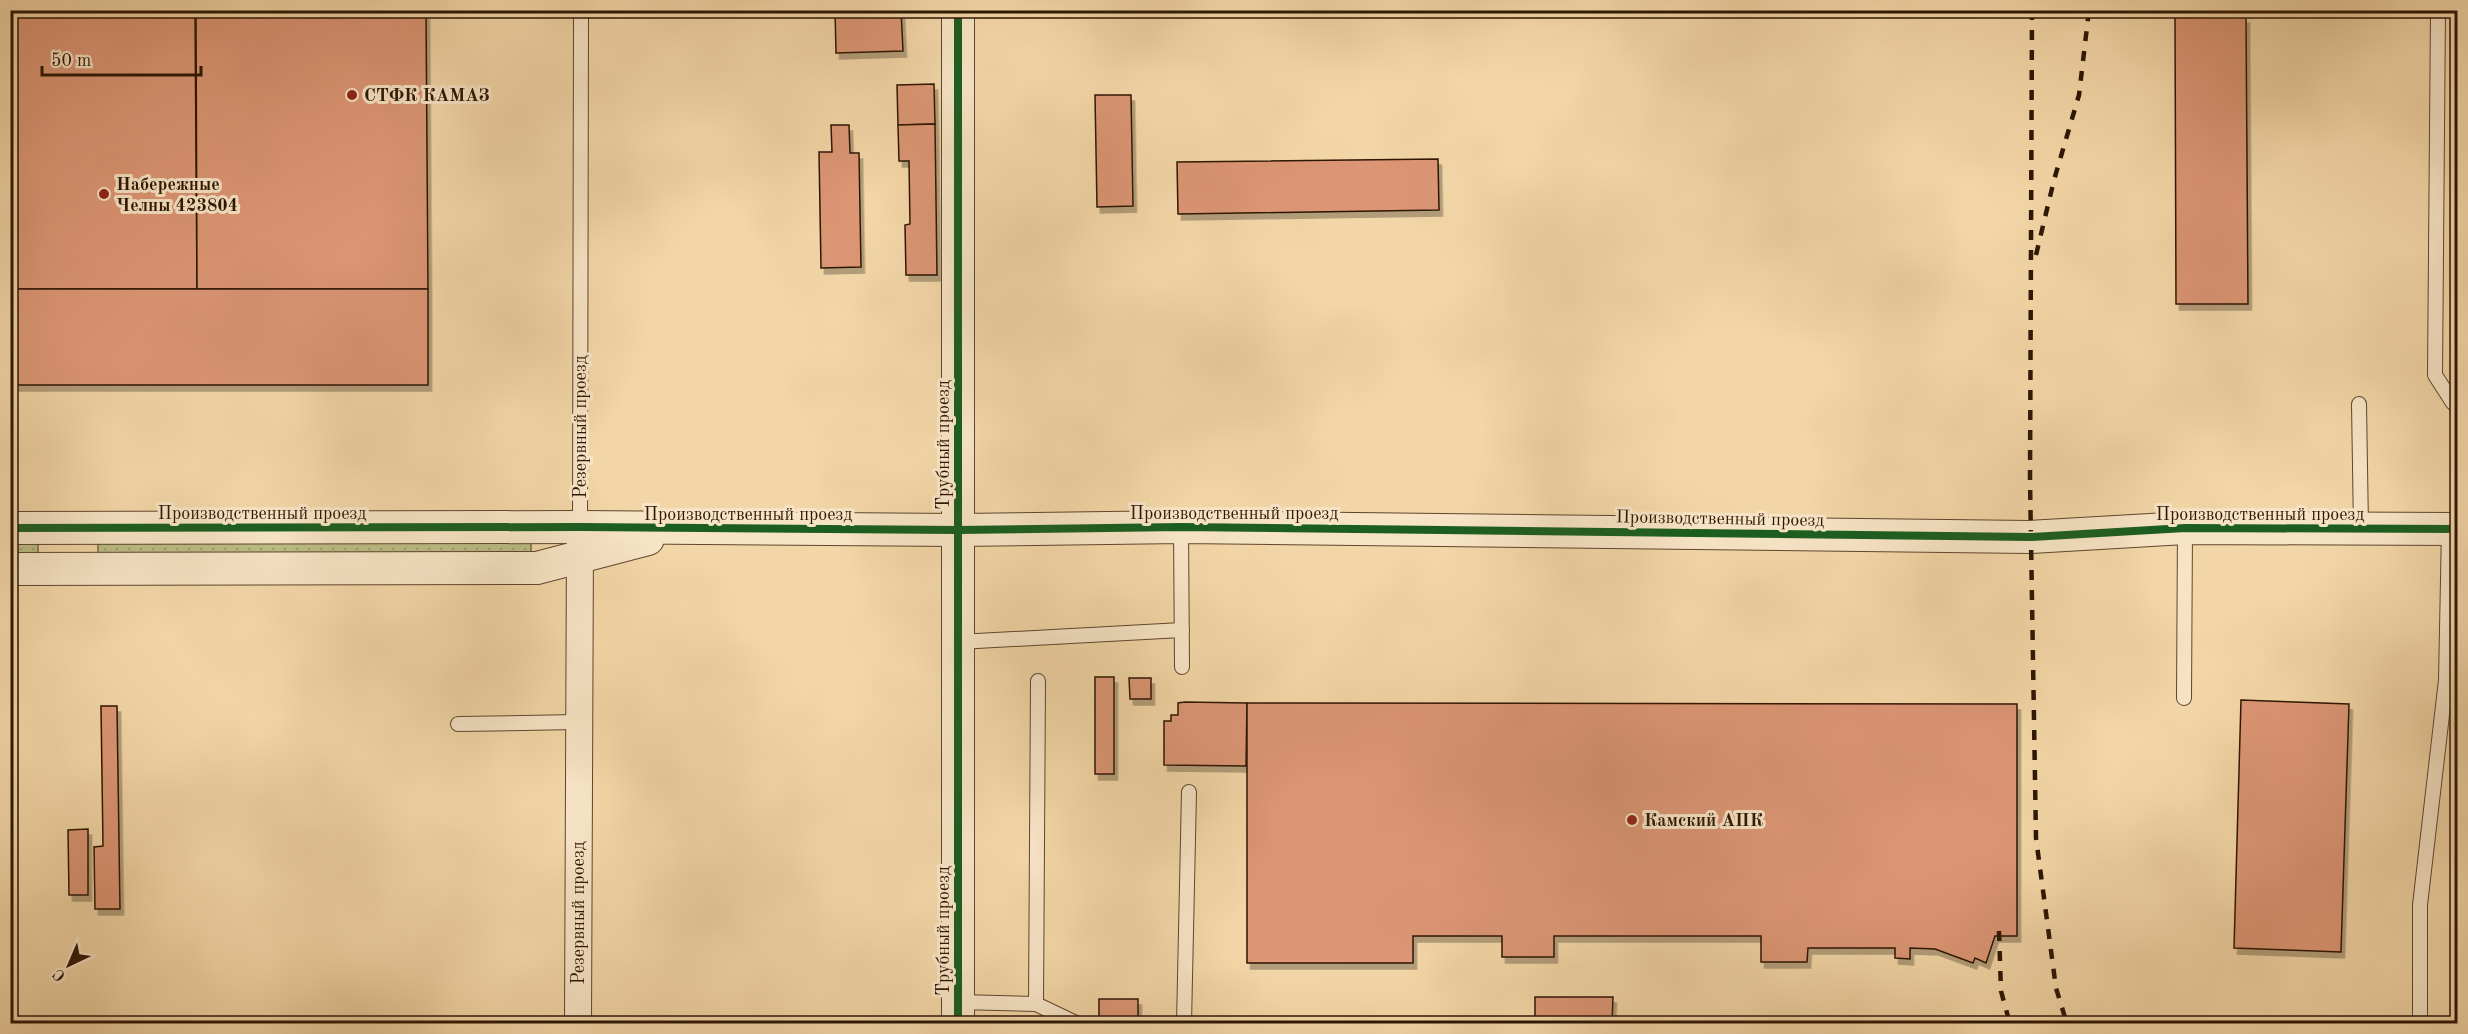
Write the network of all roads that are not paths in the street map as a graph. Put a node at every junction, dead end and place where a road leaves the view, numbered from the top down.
1 (581, 10) edge
2 (958, 10) edge
3 (2438, 10) edge
4 (2359, 404) dead end
5 (2457, 404) edge
6 (1181, 527) junction
7 (10, 528) edge
8 (67, 528) junction
9 (2185, 528) junction
10 (2361, 528) junction
11 (2453, 529) edge
12 (958, 530) junction
13 (580, 542) junction
14 (10, 569) edge
15 (68, 569) junction
16 (1182, 630) junction
17 (958, 642) junction
18 (1182, 667) dead end
19 (1038, 681) dead end
20 (2184, 698) dead end
21 (578, 722) junction
22 (458, 724) dead end
23 (1189, 792) dead end
24 (1036, 1004) junction
25 (958, 1013) edge
26 (578, 1023) edge
27 (1078, 1023) edge
28 (1184, 1023) edge
29 (2420, 1023) edge

1 - 13 lane, Резервный проезд
2 - 12 street, Трубный проезд
3 - 5 lane
4 - 10 lane
6 - 9 street, Производственный проезд
6 - 12 street, Производственный проезд
6 - 16 lane
7 - 8 street, Производственный проезд
8 - 13 street, Производственный проезд
8 - 15 street
9 - 10 street, Производственный проезд
9 - 20 lane
10 - 11 street, Производственный проезд
11 - 29 lane
12 - 13 street, Производственный проезд
12 - 17 street, Трубный проезд
13 - 15 street, Производственный проезд
13 - 21 street, Резервный проезд
14 - 15 street, Производственный проезд
16 - 17 lane
16 - 18 lane
17 - 25 street, Трубный проезд
19 - 24 lane
21 - 22 lane
21 - 26 street, Резервный проезд
23 - 28 lane
24 - 25 lane
24 - 27 lane

